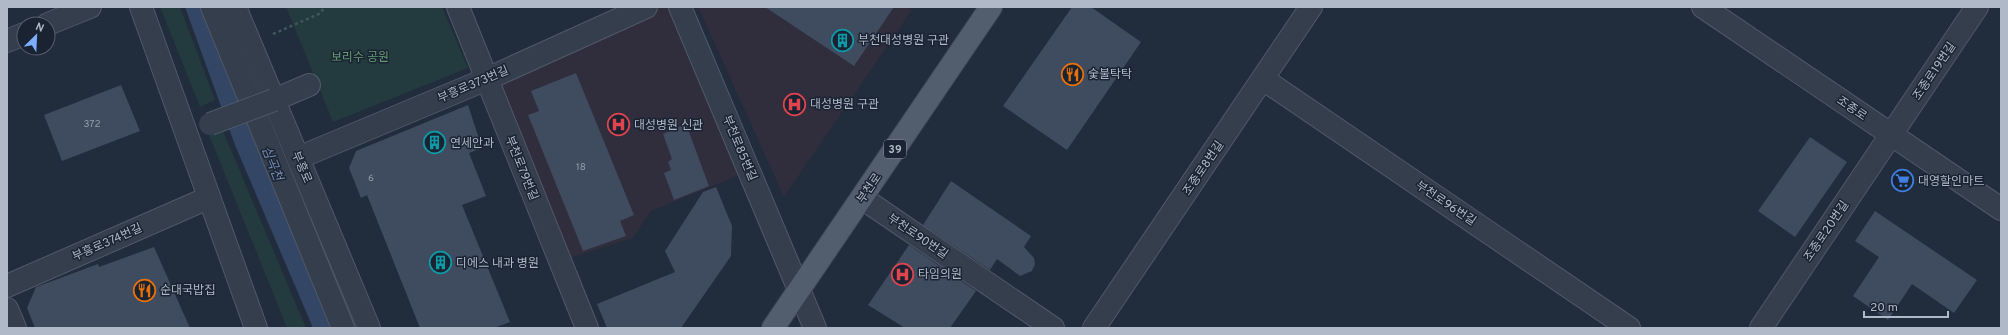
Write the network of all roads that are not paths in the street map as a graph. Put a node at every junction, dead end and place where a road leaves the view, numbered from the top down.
1 (90, 7) edge
2 (141, 7) edge
3 (212, 7) edge
4 (224, 7) edge
5 (235, 7) edge
6 (458, 7) edge
7 (646, 7) edge
8 (680, 7) edge
9 (991, 7) edge
10 (1311, 7) edge
11 (1703, 7) edge
12 (1977, 7) edge
13 (56, 21) edge
14 (1263, 78) junction
15 (487, 79) junction
16 (309, 85) dead end
17 (269, 102) junction
18 (185, 134) junction
19 (1891, 135) junction
20 (298, 158) junction
21 (208, 198) junction
22 (862, 198) junction
23 (2001, 209) edge
24 (7, 286) edge
25 (799, 290) junction
26 (7, 309) edge
27 (15, 328) edge
28 (256, 328) edge
29 (343, 328) edge
30 (369, 328) edge
31 (587, 328) edge
32 (773, 328) edge
33 (815, 328) edge
34 (1053, 328) edge
35 (1094, 328) edge
36 (1629, 328) edge
37 (1761, 328) edge

1 - 13 street
2 - 18 street
3 - 29 street
4 - 17 street
5 - 17 street, 부흥로
6 - 15 street, 부천로79번길
7 - 15 street, 부흥로373번길
8 - 25 street, 부천로85번길
9 - 22 main road, 부천로 / 39
10 - 14 street, 조종로8번길
11 - 19 street, 조종로
12 - 19 street, 조종로19번길
14 - 35 street, 조종로8번길
14 - 36 street, 부천로96번길
15 - 20 street, 부흥로373번길
15 - 31 street, 부천로79번길
16 - 17 street
17 - 18 street, bridge
17 - 20 street, 부흥로
18 - 21 street
19 - 23 street, 조종로
19 - 37 street, 조종로20번길
20 - 30 street, 부흥로
21 - 24 street, 부흥로374번길
21 - 28 street
22 - 25 main road, 부천로 / 39
22 - 34 street, 부천로90번길
25 - 32 main road, 부천로 / 39
25 - 33 street, 부천로85번길
26 - 27 street

